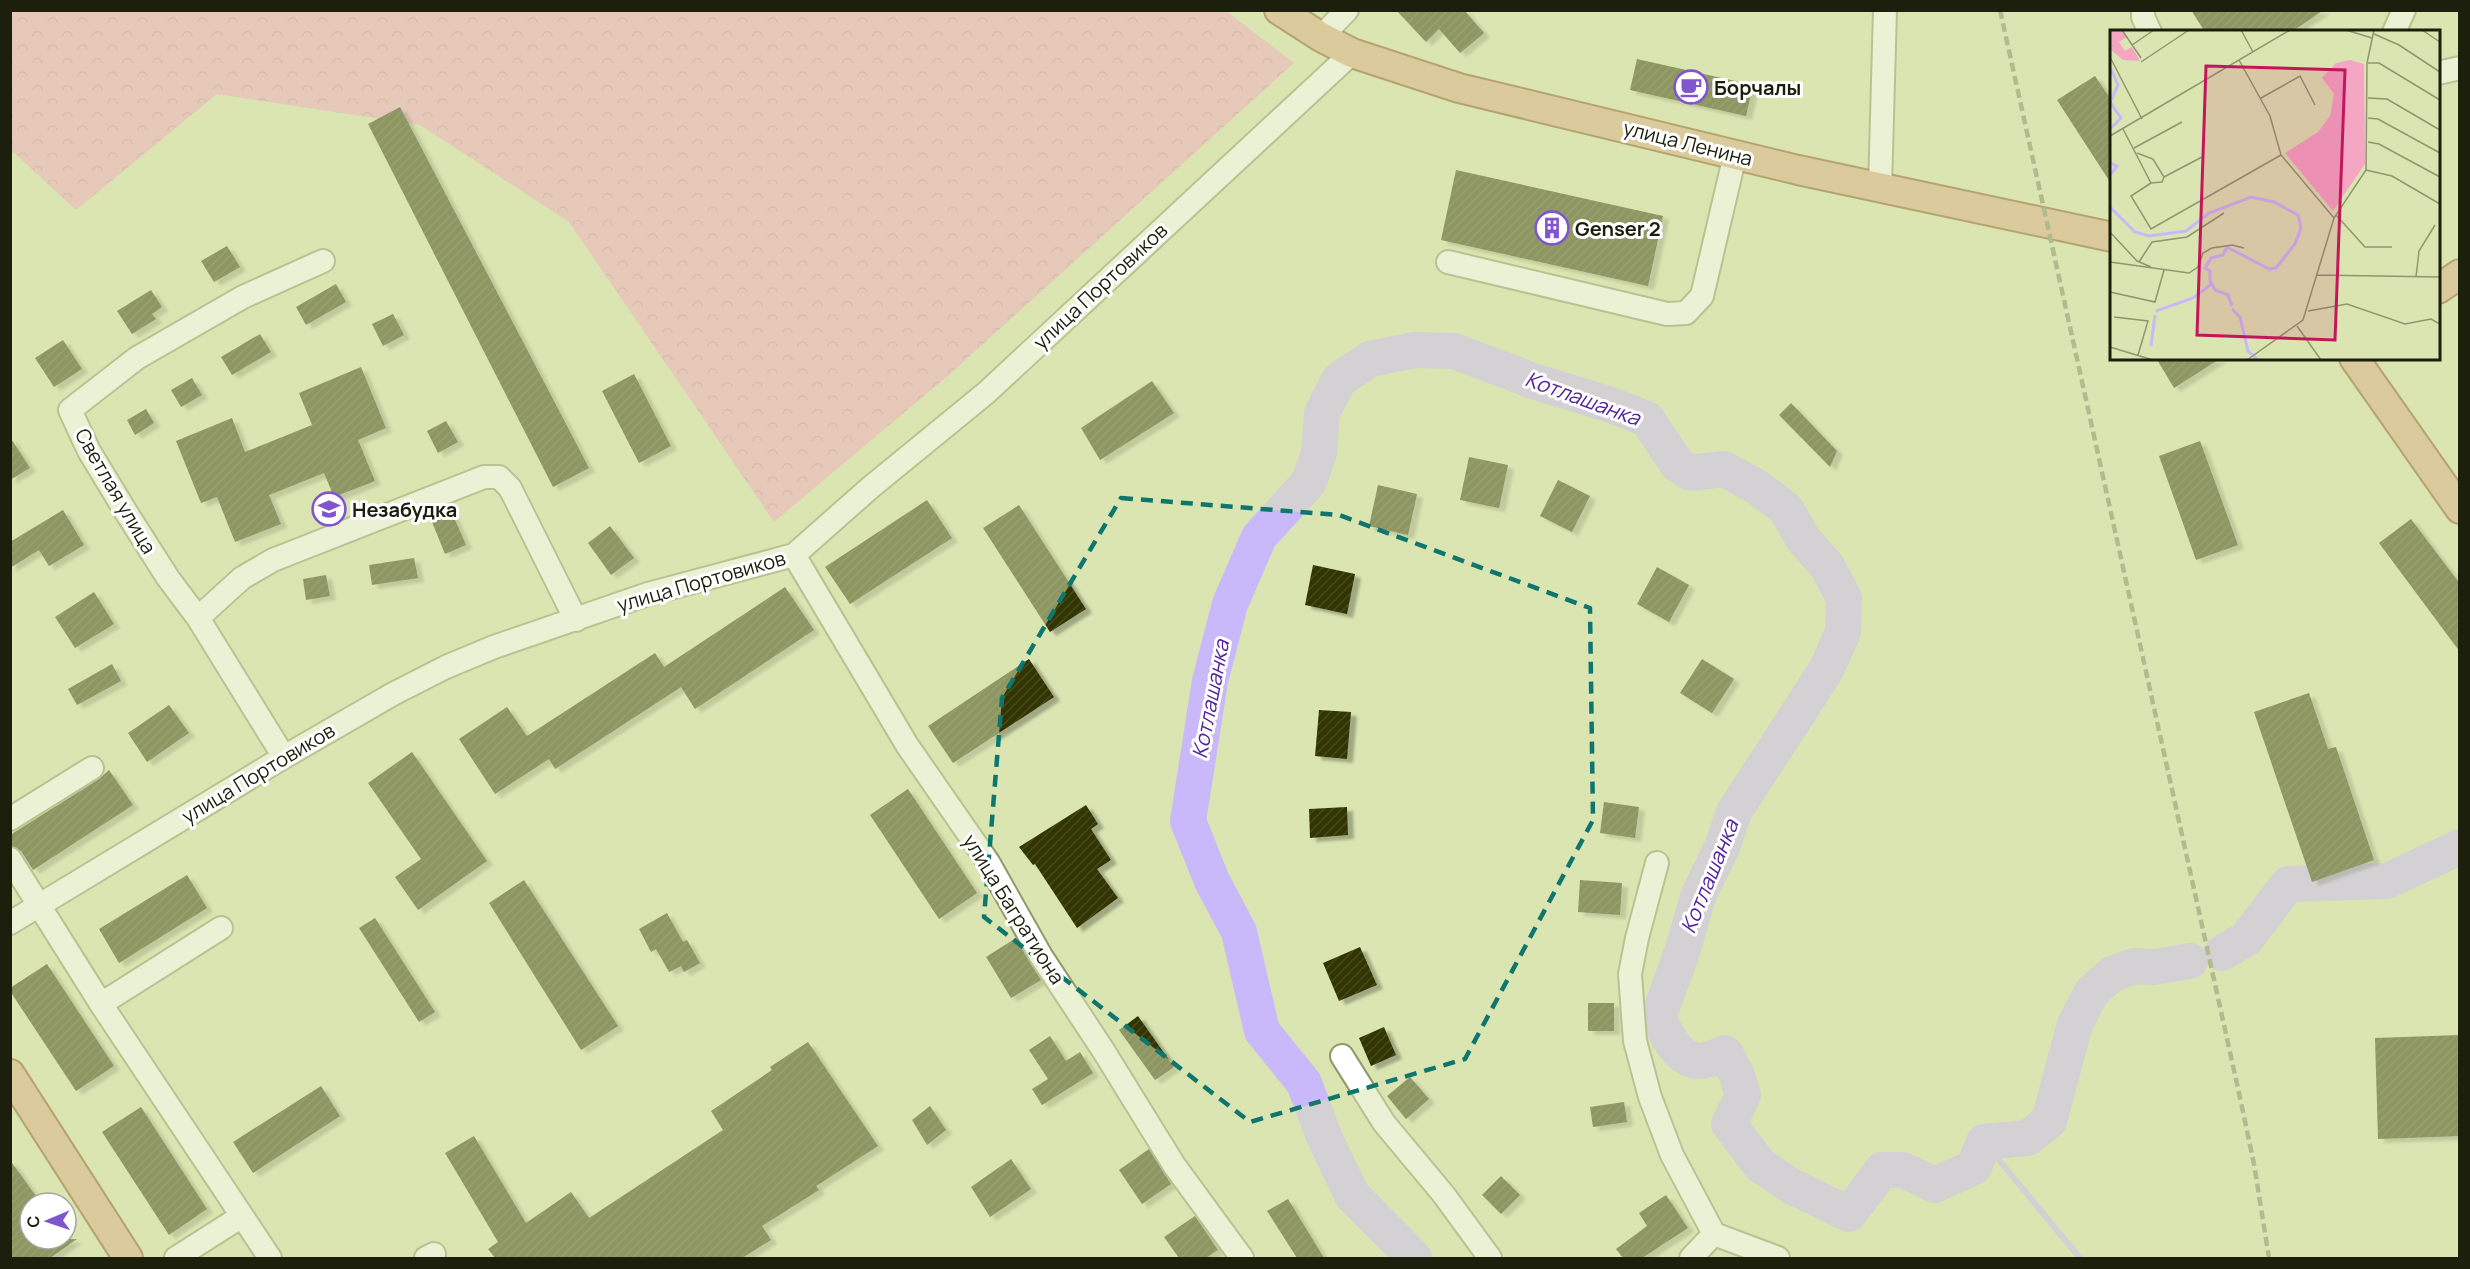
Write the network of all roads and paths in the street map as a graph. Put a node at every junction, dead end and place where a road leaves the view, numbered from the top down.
1 (1279, 10) edge
2 (1347, 10) edge
3 (1885, 10) edge
4 (2143, 10) edge
5 (2404, 10) edge
6 (2149, 30) edge
7 (2395, 30) edge
8 (1321, 37) junction
9 (1352, 53) junction
10 (2460, 68) edge
11 (2440, 73) edge
12 (1735, 155) junction
13 (1880, 188) junction
14 (2110, 237) edge
15 (323, 261) dead end
16 (1448, 262) dead end
17 (2460, 274) edge
18 (2440, 288) edge
19 (2355, 360) edge
20 (2460, 509) edge
21 (794, 555) junction
22 (198, 618) junction
23 (576, 620) junction
24 (284, 757) junction
25 (92, 768) dead end
26 (10, 819) edge
27 (10, 859) edge
28 (1657, 863) dead end
29 (38, 906) junction
30 (10, 923) edge
31 (220, 928) dead end
32 (101, 1004) junction
33 (1342, 1056) dead end
34 (10, 1074) edge
35 (242, 1216) junction
36 (1714, 1234) junction
37 (128, 1258) edge
38 (176, 1258) edge
39 (270, 1258) edge
40 (1242, 1258) edge
41 (1490, 1258) edge
42 (1690, 1258) edge
43 (1778, 1258) edge

1 - 8 main road, улица Ленина
2 - 8 street
3 - 13 street
4 - 6 street
5 - 7 street
8 - 9 main road, улица Ленина
9 - 12 main road, улица Ленина
9 - 21 street, улица Портовиков
10 - 11 street
12 - 13 main road, улица Ленина
12 - 16 street
13 - 14 main road, улица Ленина
15 - 22 street, Светлая улица
17 - 18 main road
19 - 20 main road
21 - 23 street, улица Портовиков
21 - 40 street, улица Багратиона
22 - 23 street
22 - 24 street, Светлая улица
23 - 24 street, улица Портовиков
24 - 29 street, улица Портовиков
25 - 26 street
27 - 29 street
28 - 36 street
29 - 30 street, улица Портовиков
29 - 32 street
31 - 32 street
32 - 35 street
33 - 41 street
34 - 37 main road
35 - 38 street
35 - 39 street
36 - 42 street
36 - 43 street

